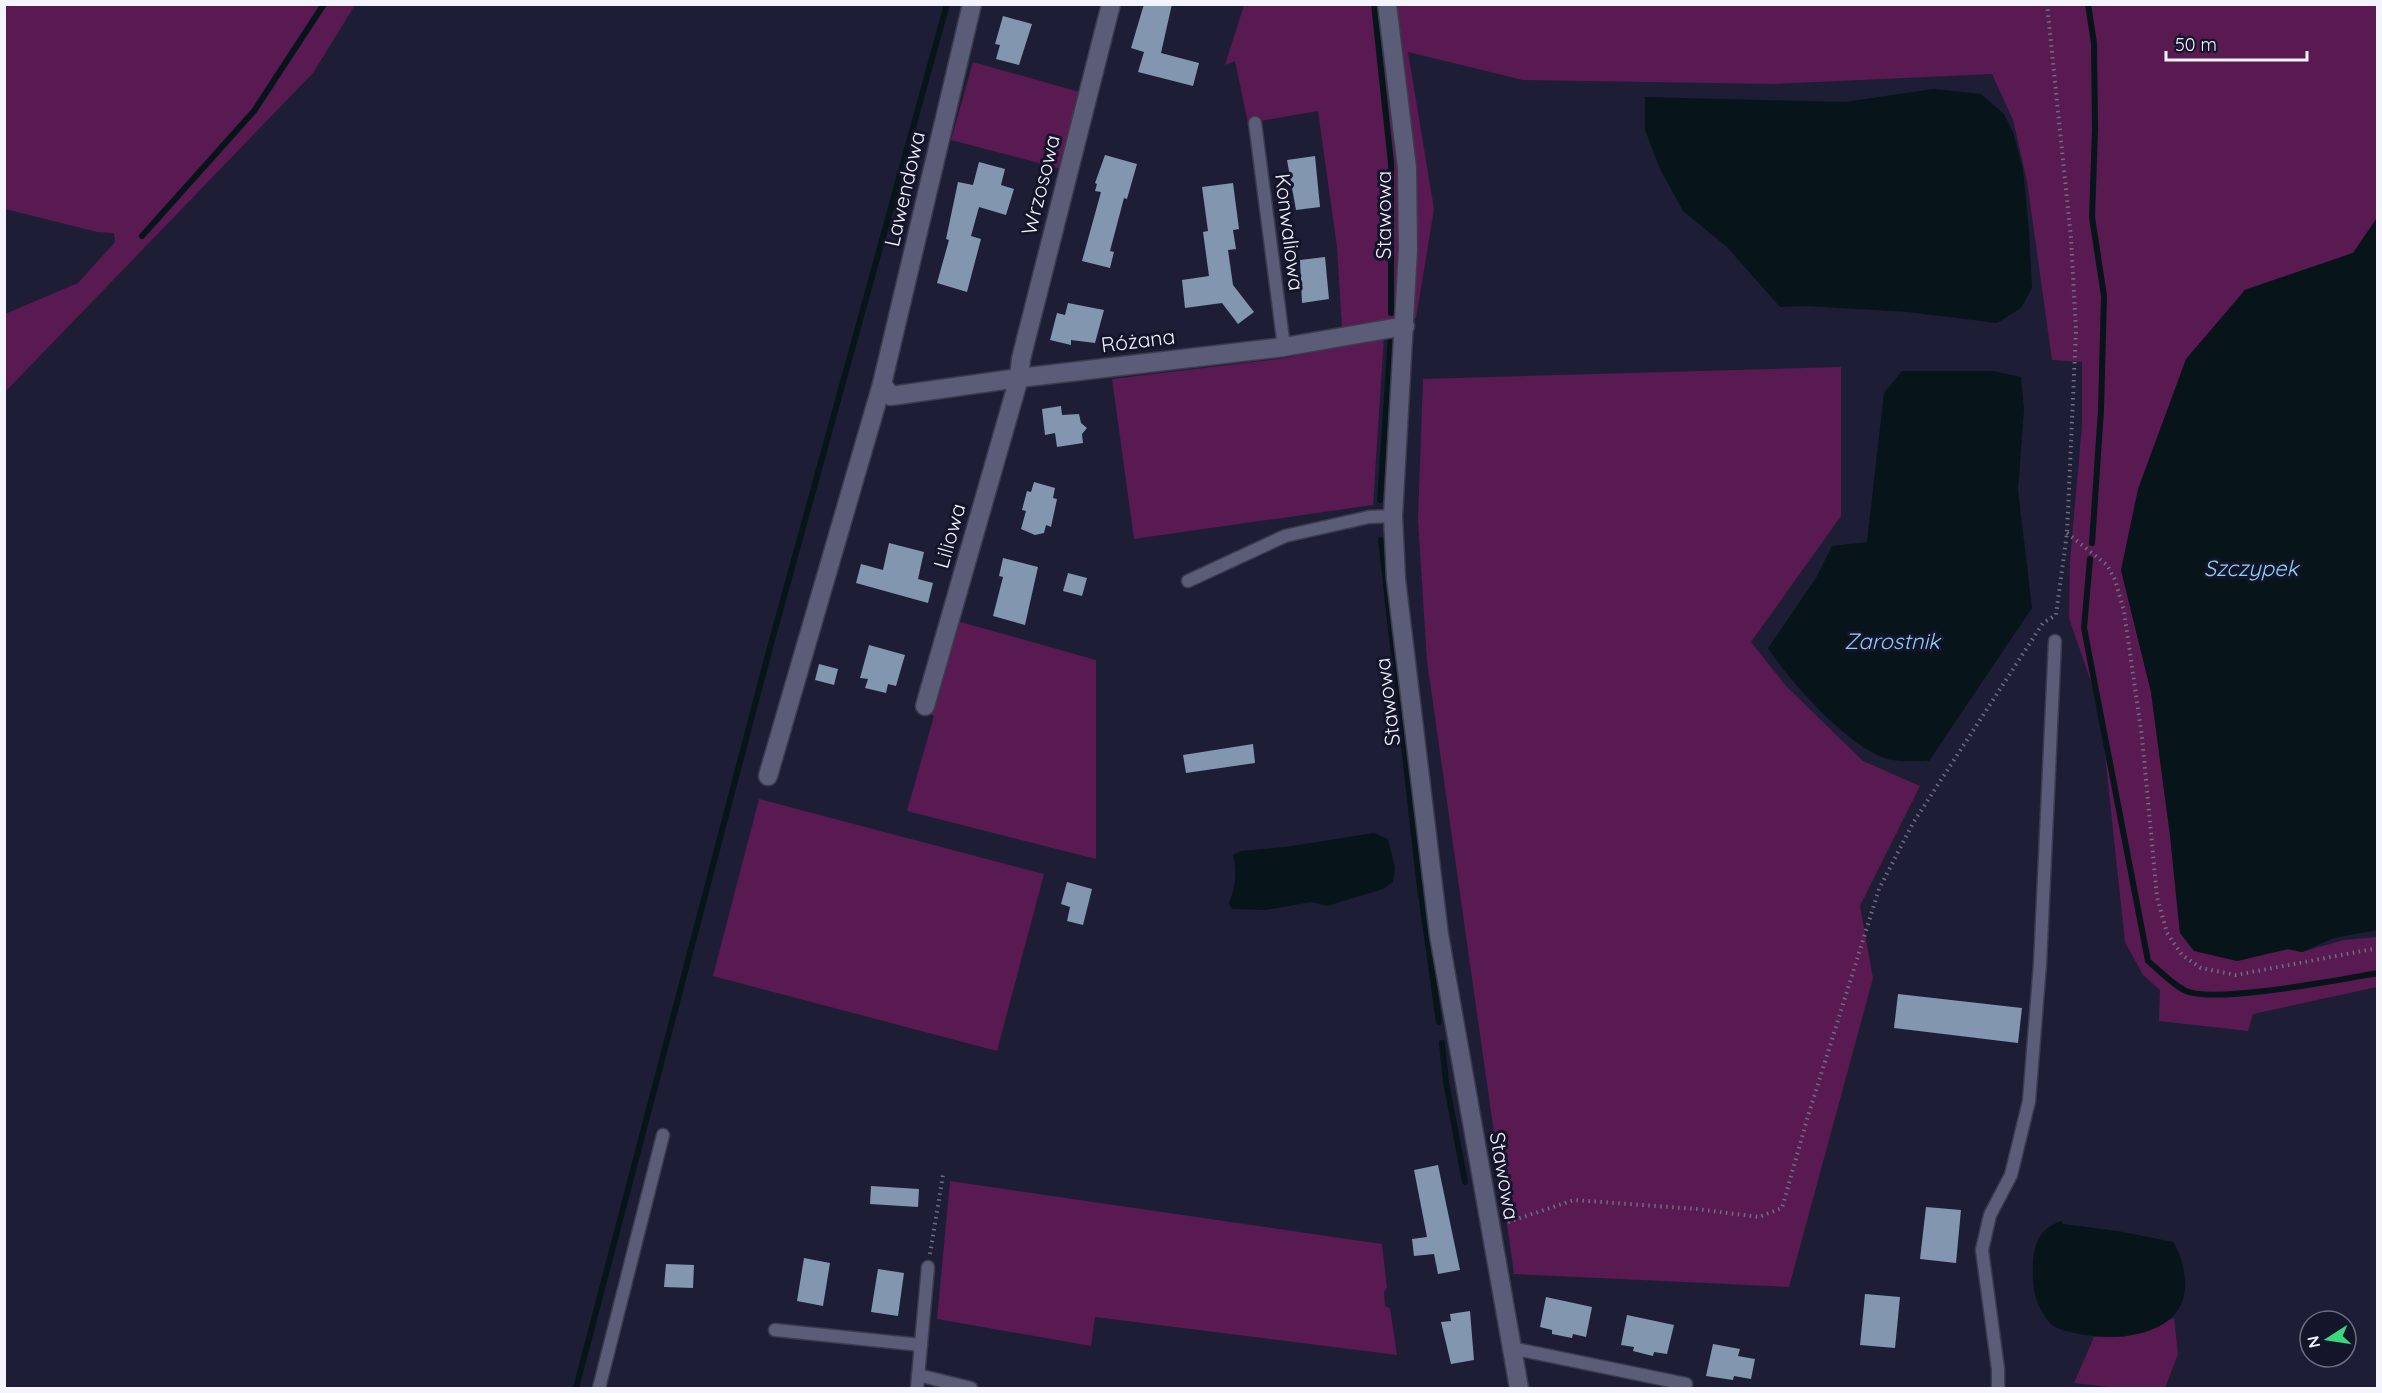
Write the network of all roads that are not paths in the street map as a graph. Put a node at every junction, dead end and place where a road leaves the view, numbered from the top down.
1 (972, 4) edge
2 (1111, 4) edge
3 (1387, 4) edge
4 (1255, 123) dead end
5 (1405, 326) junction
6 (1284, 347) junction
7 (1019, 378) junction
8 (882, 384) junction
9 (1393, 516) junction
10 (1188, 581) dead end
11 (2055, 641) dead end
12 (926, 706) dead end
13 (768, 776) dead end
14 (663, 1136) dead end
15 (928, 1267) road end
16 (776, 1330) dead end
17 (921, 1345) junction
18 (1511, 1348) junction
19 (918, 1375) junction
20 (1686, 1384) dead end
21 (599, 1389) edge
22 (917, 1389) edge
23 (971, 1389) edge
24 (1519, 1389) edge
25 (1998, 1389) edge

1 - 8 street, Lawendowa
2 - 7 street, Wrzosowa
3 - 5 street, Stawowa
4 - 6 lane, Konwaliowa
5 - 6 street, Różana
5 - 9 street, Stawowa
6 - 7 street, Różana
7 - 8 street, Różana
7 - 12 street, Liliowa
8 - 13 street, Lawendowa
9 - 10 lane
9 - 18 street, Stawowa
11 - 25 lane
14 - 21 lane
15 - 17 lane
16 - 17 lane
17 - 19 lane
18 - 20 lane
18 - 24 street, Stawowa
19 - 22 lane
19 - 23 lane

